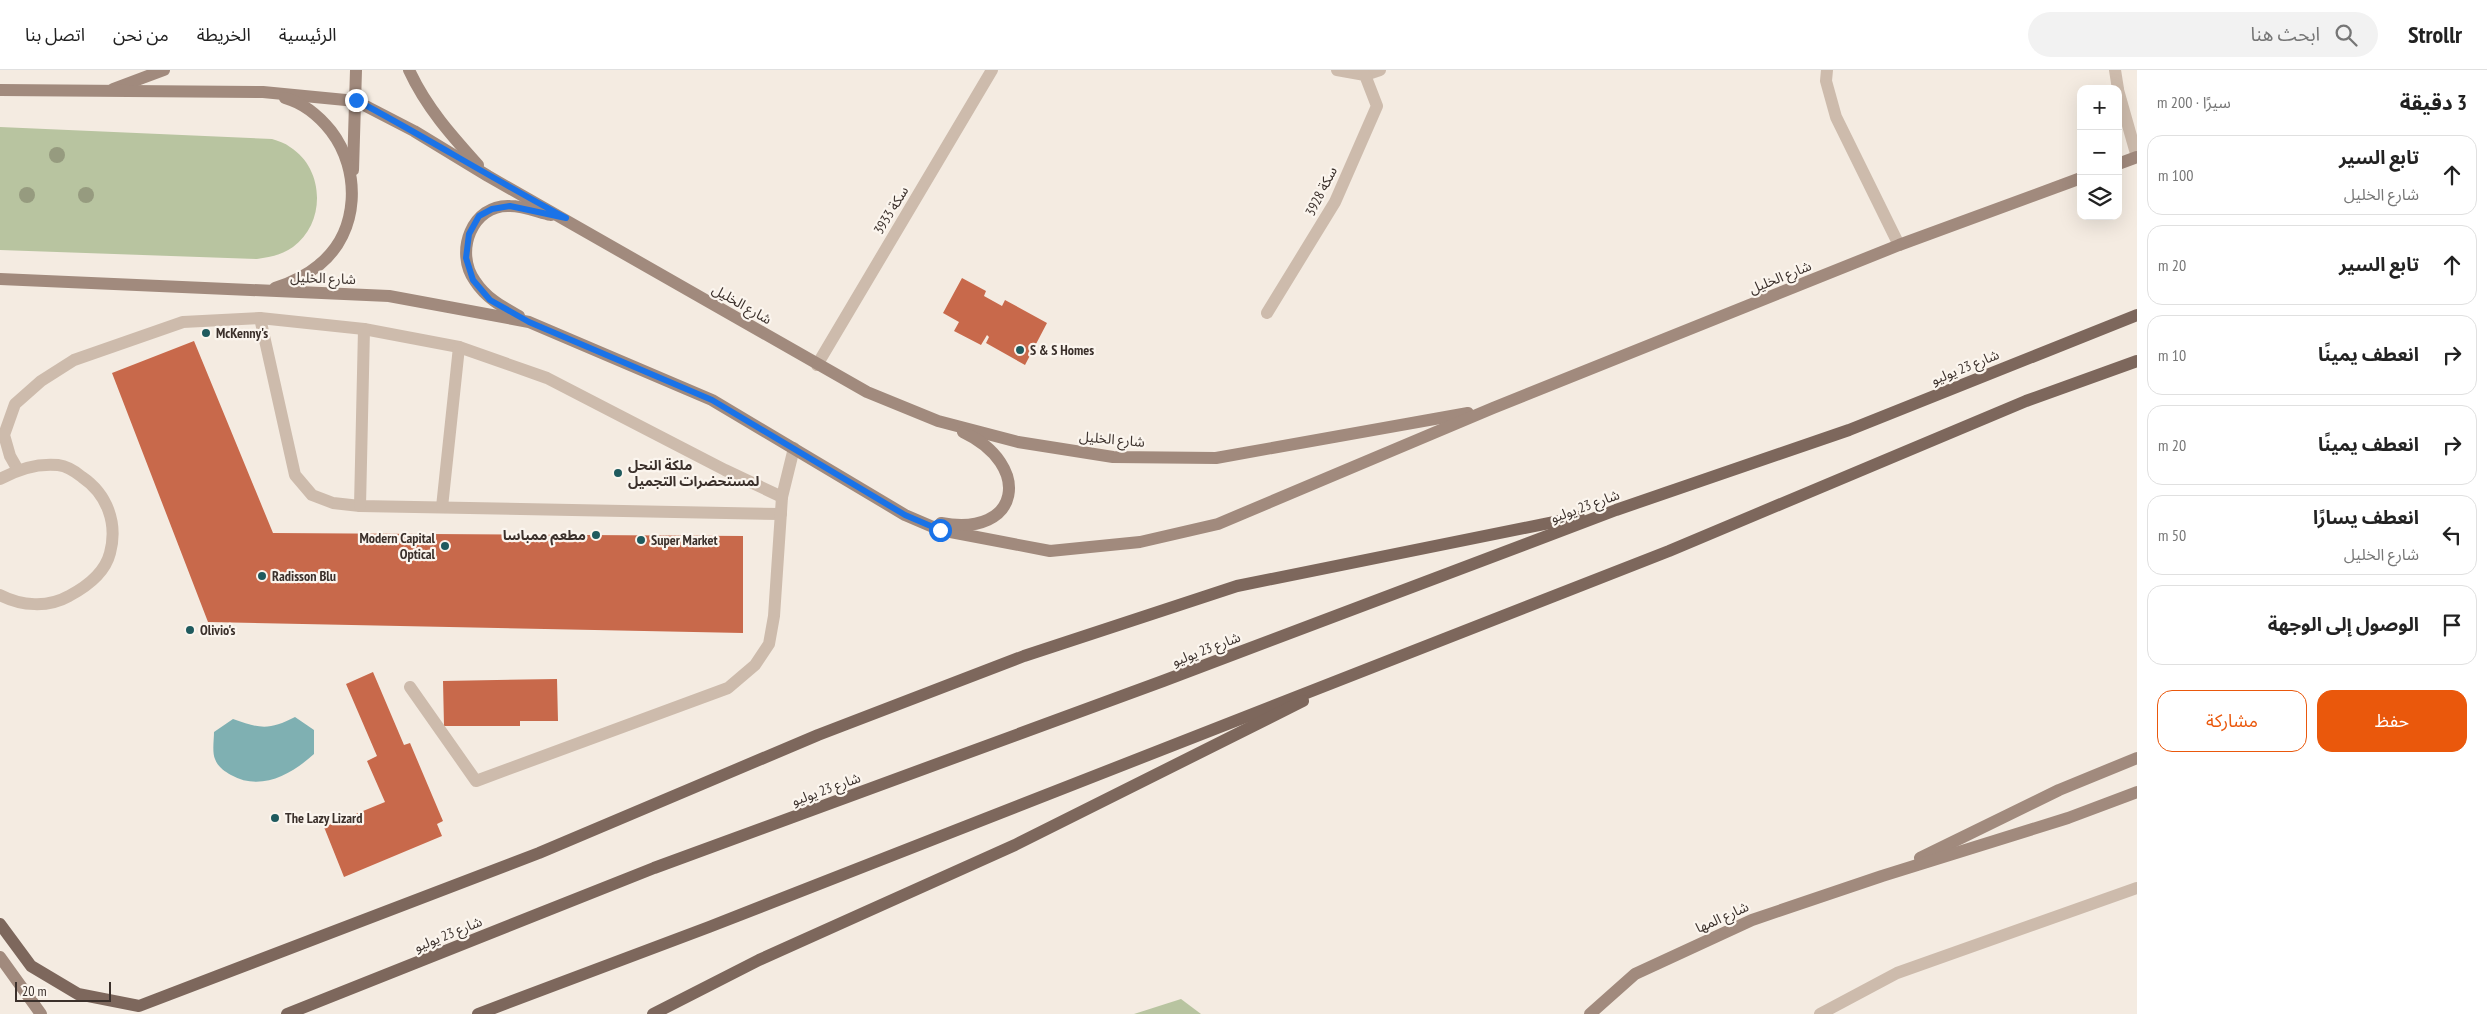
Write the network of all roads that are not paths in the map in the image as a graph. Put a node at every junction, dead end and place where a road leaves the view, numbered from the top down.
1 (164, 70) edge
2 (356, 70) edge
3 (409, 70) edge
4 (992, 70) edge
5 (1337, 70) edge
6 (1380, 70) edge
7 (1827, 70) edge
8 (2115, 70) edge
9 (1365, 74) junction
10 (2117, 85) edge
11 (0, 90) edge
12 (104, 92) junction
13 (263, 92) junction
14 (356, 100) junction
15 (2122, 104) edge
16 (2137, 157) edge
17 (2122, 163) edge
18 (488, 176) junction
19 (2077, 179) edge
20 (353, 192) junction
21 (566, 218) junction
22 (1899, 245) junction
23 (0, 279) edge
24 (255, 290) junction
25 (1267, 313) dead end
26 (2137, 314) edge
27 (260, 318) junction
28 (529, 322) junction
29 (364, 329) junction
30 (459, 347) junction
31 (2137, 361) edge
32 (817, 365) junction
33 (1493, 408) junction
34 (938, 421) junction
35 (794, 448) junction
36 (18, 470) junction
37 (0, 479) edge
38 (782, 496) junction
39 (360, 506) junction
40 (442, 507) junction
41 (1616, 510) junction
42 (781, 514) junction
43 (905, 515) junction
44 (0, 595) edge
45 (1381, 662) junction
46 (410, 687) dead end
47 (2137, 758) edge
48 (2137, 792) edge
49 (1882, 876) junction
50 (2137, 888) edge
51 (0, 924) edge
52 (0, 957) edge
53 (41, 1014) edge
54 (287, 1014) edge
55 (478, 1014) edge
56 (653, 1014) edge
57 (1590, 1014) edge
58 (1820, 1014) edge

1 - 12 street
2 - 14 street
3 - 18 street
4 - 32 street, سكة 3933
5 - 9 street
6 - 9 street
7 - 22 street
8 - 10 street
9 - 25 street, سكة 3928
11 - 12 street, شارع الخليل
12 - 13 street, شارع الخليل
13 - 14 street, شارع الخليل
13 - 20 street
14 - 18 street, شارع الخليل
14 - 20 street
15 - 16 street
16 - 17 street
18 - 21 street, شارع الخليل
19 - 22 street, شارع الخليل
20 - 24 street
21 - 28 street
21 - 32 street, شارع الخليل
22 - 33 street, شارع الخليل
23 - 24 street, شارع الخليل
24 - 28 street, شارع الخليل
26 - 41 main road, شارع 23 يوليو
27 - 29 street
27 - 36 street
27 - 39 street
28 - 35 street, شارع الخليل
29 - 30 street
29 - 39 street
30 - 38 street
30 - 40 street
31 - 45 main road
32 - 34 street, شارع الخليل
33 - 34 street, شارع الخليل
33 - 43 street, شارع الخليل
34 - 43 street
35 - 38 street
35 - 43 street, شارع الخليل
36 - 37 street
36 - 44 street
38 - 42 street
39 - 40 street
40 - 42 street
41 - 51 main road
41 - 54 main road, شارع 23 يوليو
42 - 46 street
45 - 55 main road
45 - 56 main road
47 - 49 street, شارع المها
48 - 49 street, شارع المها
49 - 57 street, شارع المها
50 - 58 street
52 - 53 street

